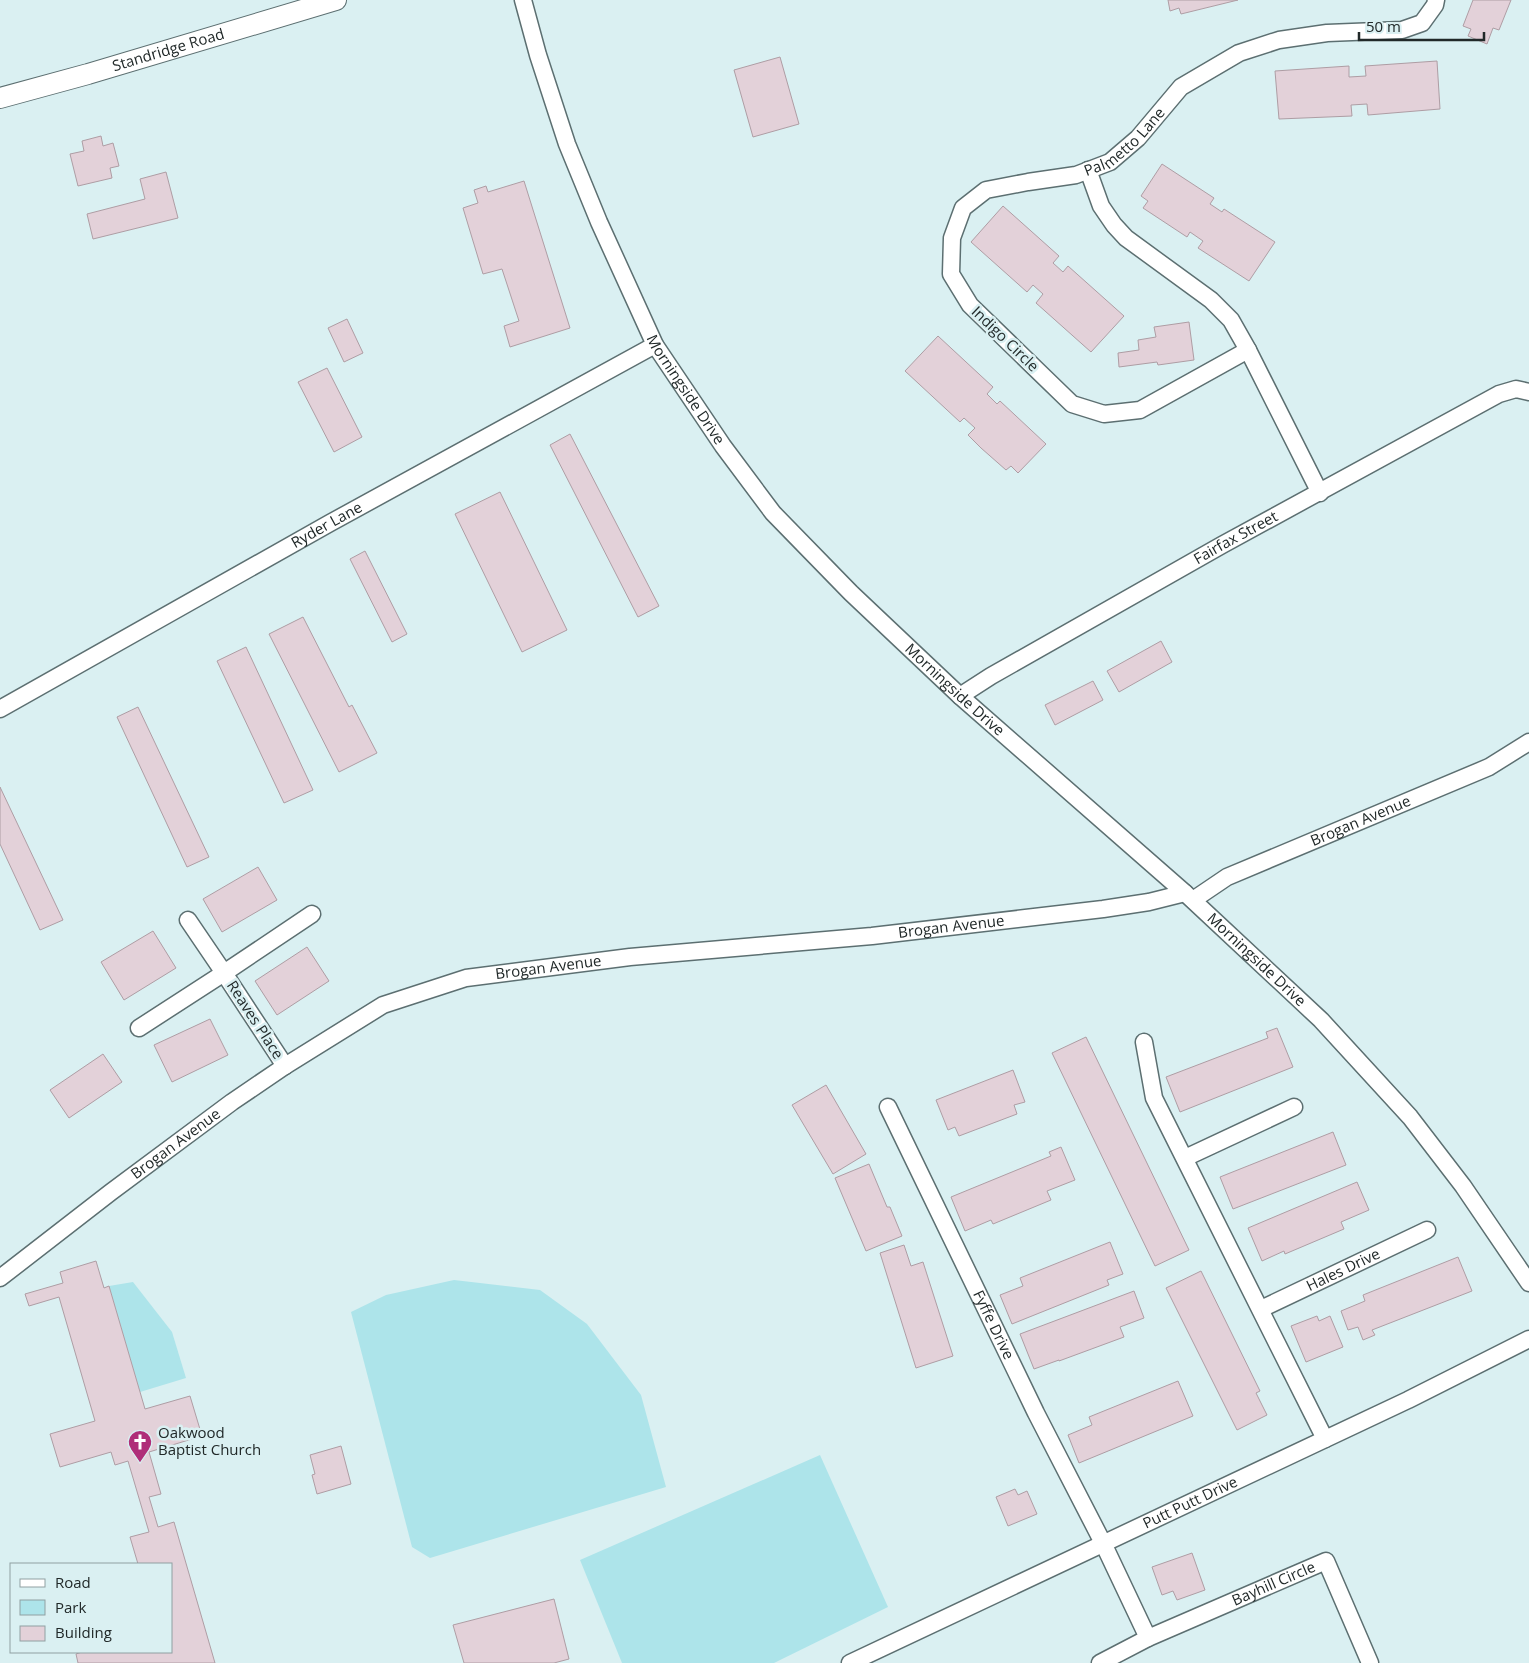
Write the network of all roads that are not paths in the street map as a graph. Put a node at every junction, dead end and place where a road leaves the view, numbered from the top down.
1 (336, 0) edge
2 (523, 0) edge
3 (1436, 0) edge
4 (0, 98) edge
5 (1088, 170) junction
6 (655, 345) junction
7 (1248, 350) junction
8 (1522, 390) edge
9 (1320, 492) junction
10 (960, 696) junction
11 (0, 709) edge
12 (1529, 742) edge
13 (1189, 896) junction
14 (312, 914) dead end
15 (188, 920) dead end
16 (224, 973) junction
17 (139, 1028) dead end
18 (1144, 1042) dead end
19 (285, 1066) junction
20 (888, 1107) dead end
21 (1294, 1107) dead end
22 (1185, 1158) junction
23 (1427, 1230) dead end
24 (0, 1278) edge
25 (1529, 1283) edge
26 (1261, 1309) junction
27 (1529, 1339) edge
28 (1325, 1439) junction
29 (1103, 1543) junction
30 (1148, 1638) junction
31 (850, 1663) edge
32 (1100, 1663) edge
33 (1370, 1663) edge

1 - 4 street, Standridge Road
2 - 6 street, Morningside Drive
3 - 5 street, Palmetto Lane
5 - 7 street, Palmetto Lane
5 - 7 street, Indigo Circle
6 - 10 street, Morningside Drive
6 - 11 street, Ryder Lane
7 - 9 street, Palmetto Lane
8 - 9 street, Fairfax Street
9 - 10 street, Fairfax Street
10 - 13 street, Morningside Drive
12 - 13 street, Brogan Avenue
13 - 19 street, Brogan Avenue
13 - 25 street, Morningside Drive
14 - 16 street, Reaves Place
15 - 16 street, Reaves Place
16 - 17 street, Reaves Place
16 - 19 street, Reaves Place
18 - 22 street
19 - 24 street, Brogan Avenue
20 - 29 street, Fyffe Drive
21 - 22 street
22 - 26 street
23 - 26 street, Hales Drive
26 - 28 street
27 - 28 street, Putt Putt Drive
28 - 29 street, Putt Putt Drive
29 - 30 street
29 - 31 street, Putt Putt Drive
30 - 32 street, Bayhill Circle
30 - 33 street, Bayhill Circle

